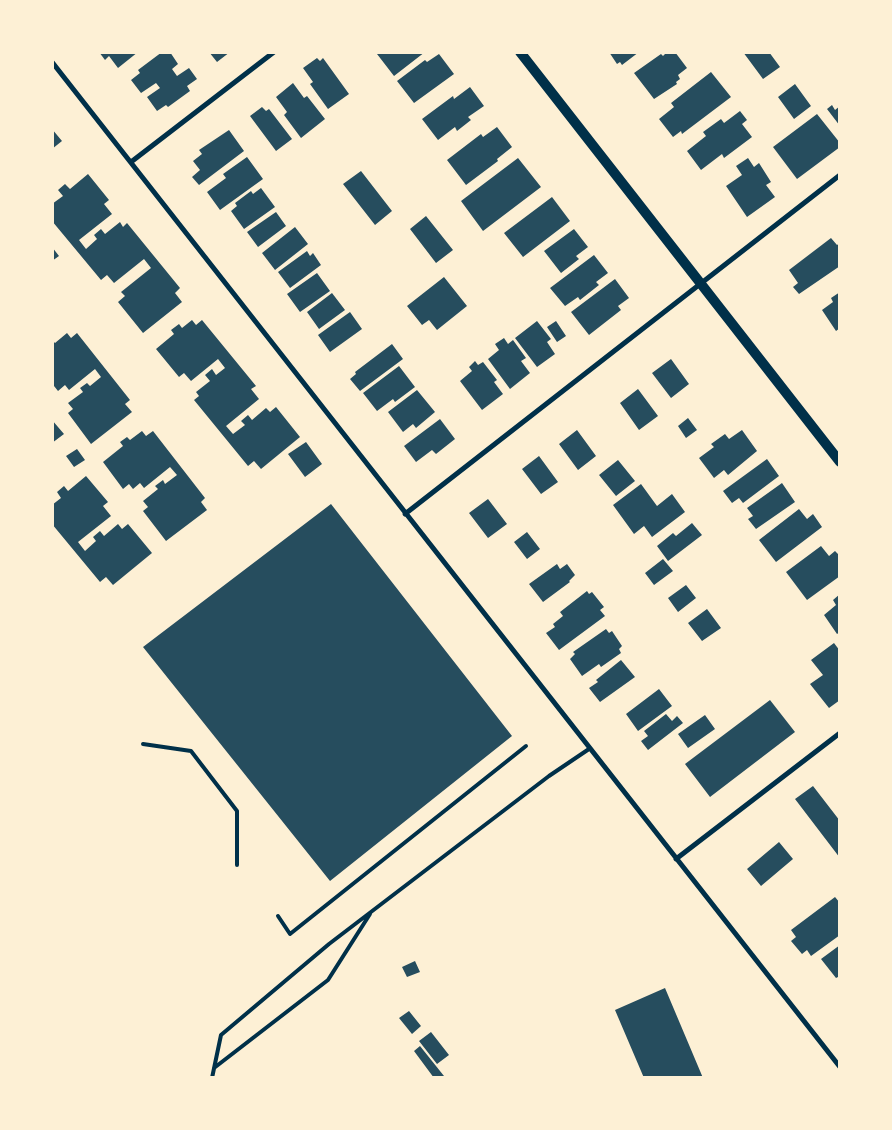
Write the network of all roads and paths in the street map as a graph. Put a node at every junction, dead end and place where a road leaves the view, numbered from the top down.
1 (274, 52) edge
2 (520, 52) edge
3 (52, 62) edge
4 (131, 162) junction
5 (840, 174) edge
6 (700, 283) junction
7 (840, 462) edge
8 (405, 514) junction
9 (840, 732) edge
10 (143, 744) dead end
11 (526, 746) dead end
12 (589, 749) junction
13 (676, 859) junction
14 (237, 865) dead end
15 (371, 912) junction
16 (278, 916) dead end
17 (840, 1067) edge
18 (214, 1068) junction
19 (212, 1078) edge

1 - 4 street
2 - 6 main road
3 - 4 street
4 - 8 street
5 - 6 street
6 - 7 main road
6 - 8 street
8 - 12 street
9 - 13 street
10 - 14 lane
11 - 16 lane
12 - 13 street
12 - 15 lane
13 - 17 street
15 - 18 lane
15 - 18 lane
18 - 19 lane

